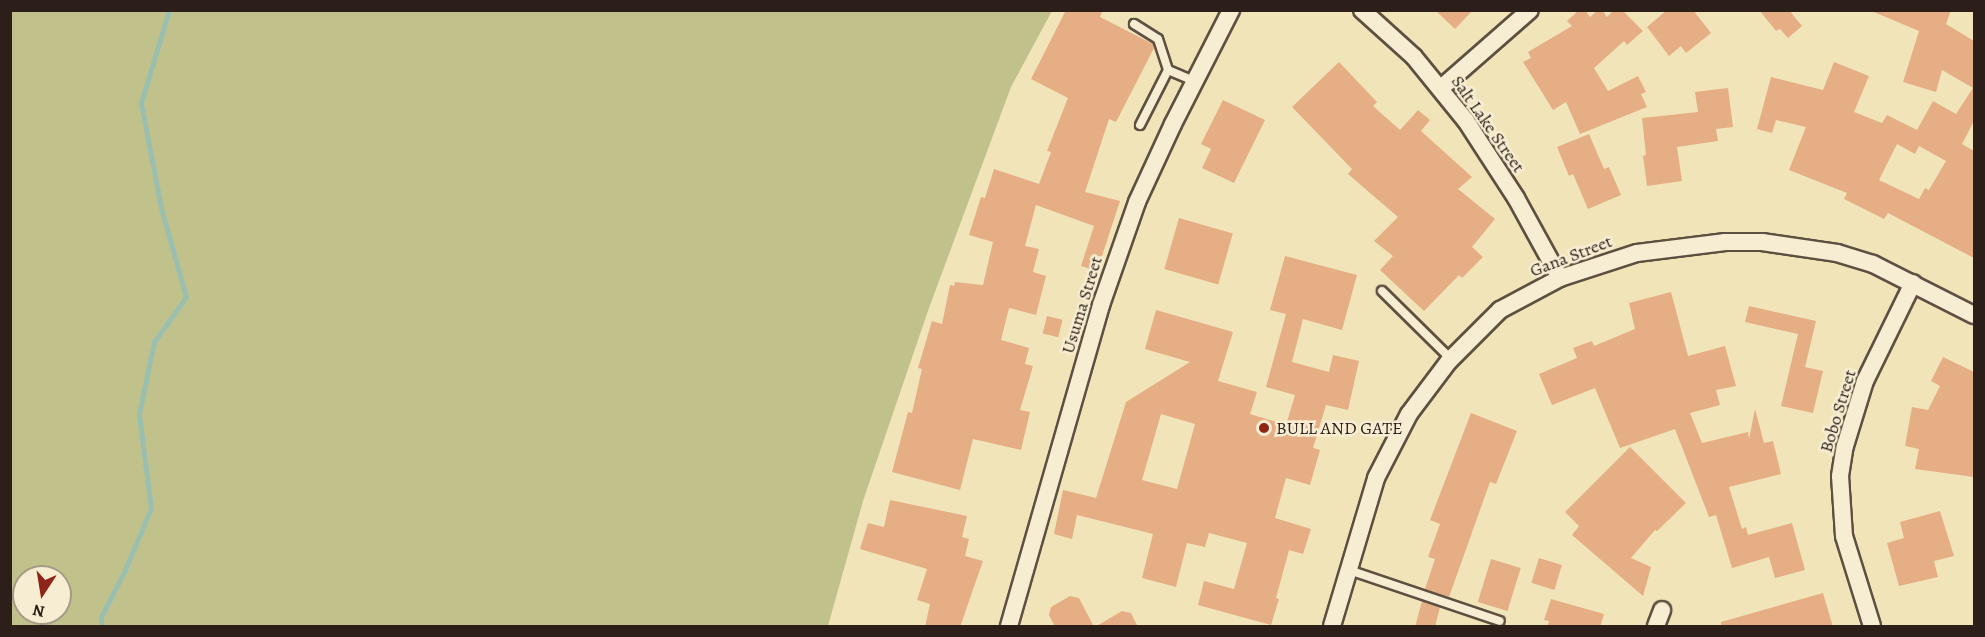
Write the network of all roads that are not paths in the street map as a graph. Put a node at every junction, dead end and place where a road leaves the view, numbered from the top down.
1 (1231, 10) edge
2 (1362, 10) edge
3 (1530, 10) edge
4 (1134, 24) dead end
5 (1168, 70) junction
6 (1194, 81) junction
7 (1441, 88) junction
8 (1140, 125) dead end
9 (1560, 278) junction
10 (1913, 283) junction
11 (1382, 291) dead end
12 (1974, 315) edge
13 (1451, 359) junction
14 (1348, 570) junction
15 (1662, 610) dead end
16 (1500, 621) dead end
17 (1009, 627) edge
18 (1332, 627) edge
19 (1656, 627) edge
20 (1872, 627) edge

1 - 6 street, Usuma Street
2 - 7 street, Salt Lake Street
3 - 7 street
4 - 5 lane
5 - 6 lane
5 - 8 lane
6 - 17 street, Usuma Street
7 - 9 street, Salt Lake Street
9 - 10 street, Gana Street
9 - 13 street, Gana Street
10 - 12 street, Gana Street
10 - 20 street, Bobo Street
11 - 13 lane
13 - 14 street, Gana Street
14 - 16 lane
14 - 18 street, Gana Street
15 - 19 street

